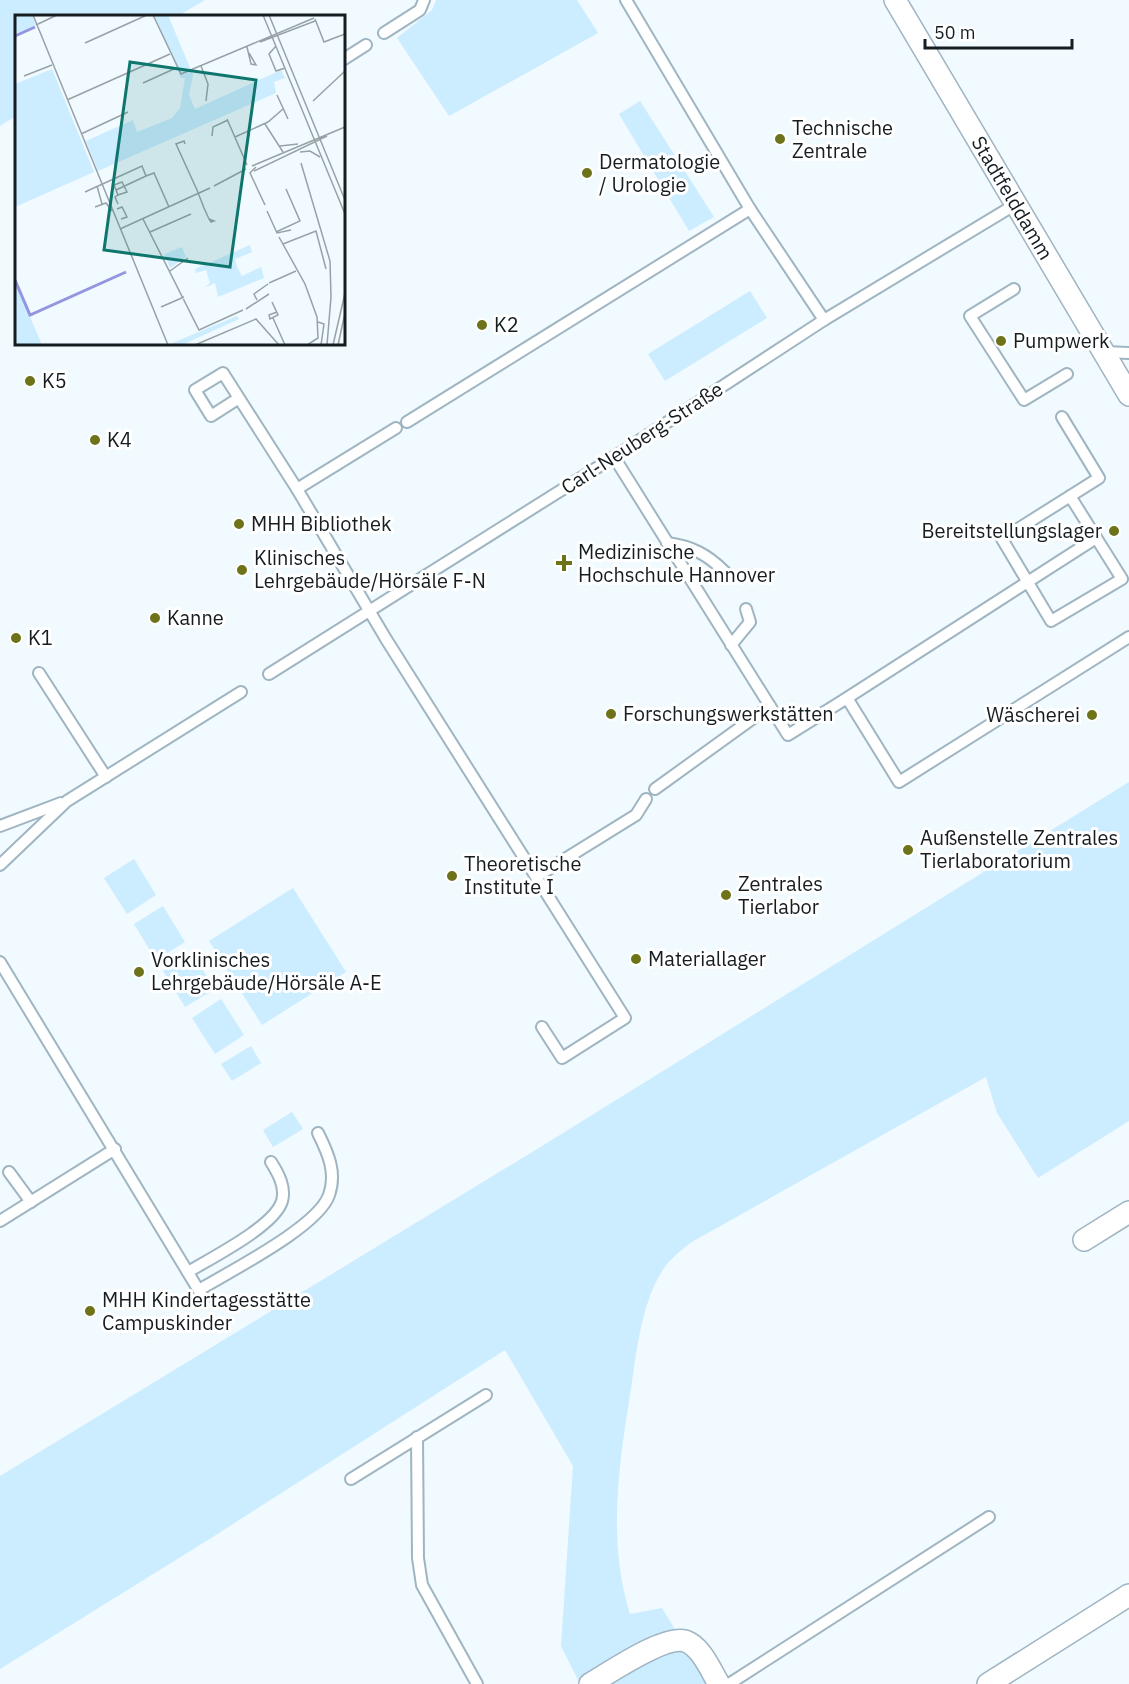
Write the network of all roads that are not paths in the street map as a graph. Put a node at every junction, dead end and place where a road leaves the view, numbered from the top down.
1 (424, 0) edge
2 (626, 0) edge
3 (895, 0) edge
4 (384, 33) dead end
5 (366, 45) dead end
6 (345, 58) edge
7 (1016, 204) junction
8 (750, 210) junction
9 (1014, 290) dead end
10 (824, 320) junction
11 (1104, 352) junction
12 (1129, 353) edge
13 (1067, 374) dead end
14 (1129, 395) edge
15 (239, 398) dead end
16 (1062, 417) dead end
17 (407, 422) dead end
18 (396, 428) dead end
19 (614, 457) junction
20 (297, 489) junction
21 (1070, 496) junction
22 (1096, 538) junction
23 (667, 543) junction
24 (725, 572) dead end
25 (1028, 581) junction
26 (746, 609) dead end
27 (369, 611) junction
28 (1129, 637) edge
29 (731, 645) junction
30 (39, 673) dead end
31 (269, 674) dead end
32 (241, 692) dead end
33 (847, 698) junction
34 (770, 706) junction
35 (106, 777) junction
36 (655, 789) dead end
37 (646, 799) dead end
38 (67, 801) junction
39 (0, 826) edge
40 (0, 865) edge
41 (536, 877) junction
42 (0, 962) edge
43 (542, 1027) dead end
44 (318, 1133) dead end
45 (115, 1149) junction
46 (271, 1162) dead end
47 (9, 1172) dead end
48 (31, 1202) junction
49 (1129, 1212) edge
50 (0, 1221) edge
51 (1084, 1240) dead end
52 (188, 1272) junction
53 (486, 1395) dead end
54 (417, 1437) junction
55 (351, 1479) dead end
56 (989, 1517) dead end
57 (1129, 1595) edge
58 (477, 1684) edge
59 (590, 1684) edge
60 (719, 1684) edge
61 (729, 1684) edge
62 (988, 1684) edge

1 - 4 lane
2 - 8 lane
3 - 7 street, Stadtfelddamm
5 - 6 lane
7 - 10 lane, Carl-Neuberg-Straße
7 - 11 street, Stadtfelddamm
8 - 10 lane
8 - 17 lane
9 - 13 lane
10 - 19 lane, Carl-Neuberg-Straße
11 - 12 lane
11 - 14 street, Stadtfelddamm
15 - 20 lane
16 - 21 lane
18 - 20 lane
19 - 23 lane
19 - 27 lane, Carl-Neuberg-Straße
20 - 27 lane
21 - 22 lane
21 - 25 lane
22 - 25 lane
22 - 25 lane
23 - 24 lane
23 - 29 lane
25 - 33 lane
26 - 29 lane
27 - 31 lane, Carl-Neuberg-Straße
27 - 41 lane
28 - 33 lane
29 - 34 lane
30 - 35 lane
32 - 35 lane
33 - 34 lane
34 - 36 lane
35 - 38 lane
37 - 41 lane
38 - 39 lane
38 - 40 lane
41 - 43 lane
42 - 45 lane
44 - 52 lane
45 - 48 lane
45 - 52 lane
46 - 52 lane
47 - 48 lane
48 - 50 lane
49 - 51 street
53 - 54 lane
54 - 55 lane
54 - 58 lane
56 - 61 lane
57 - 62 street
59 - 60 street

